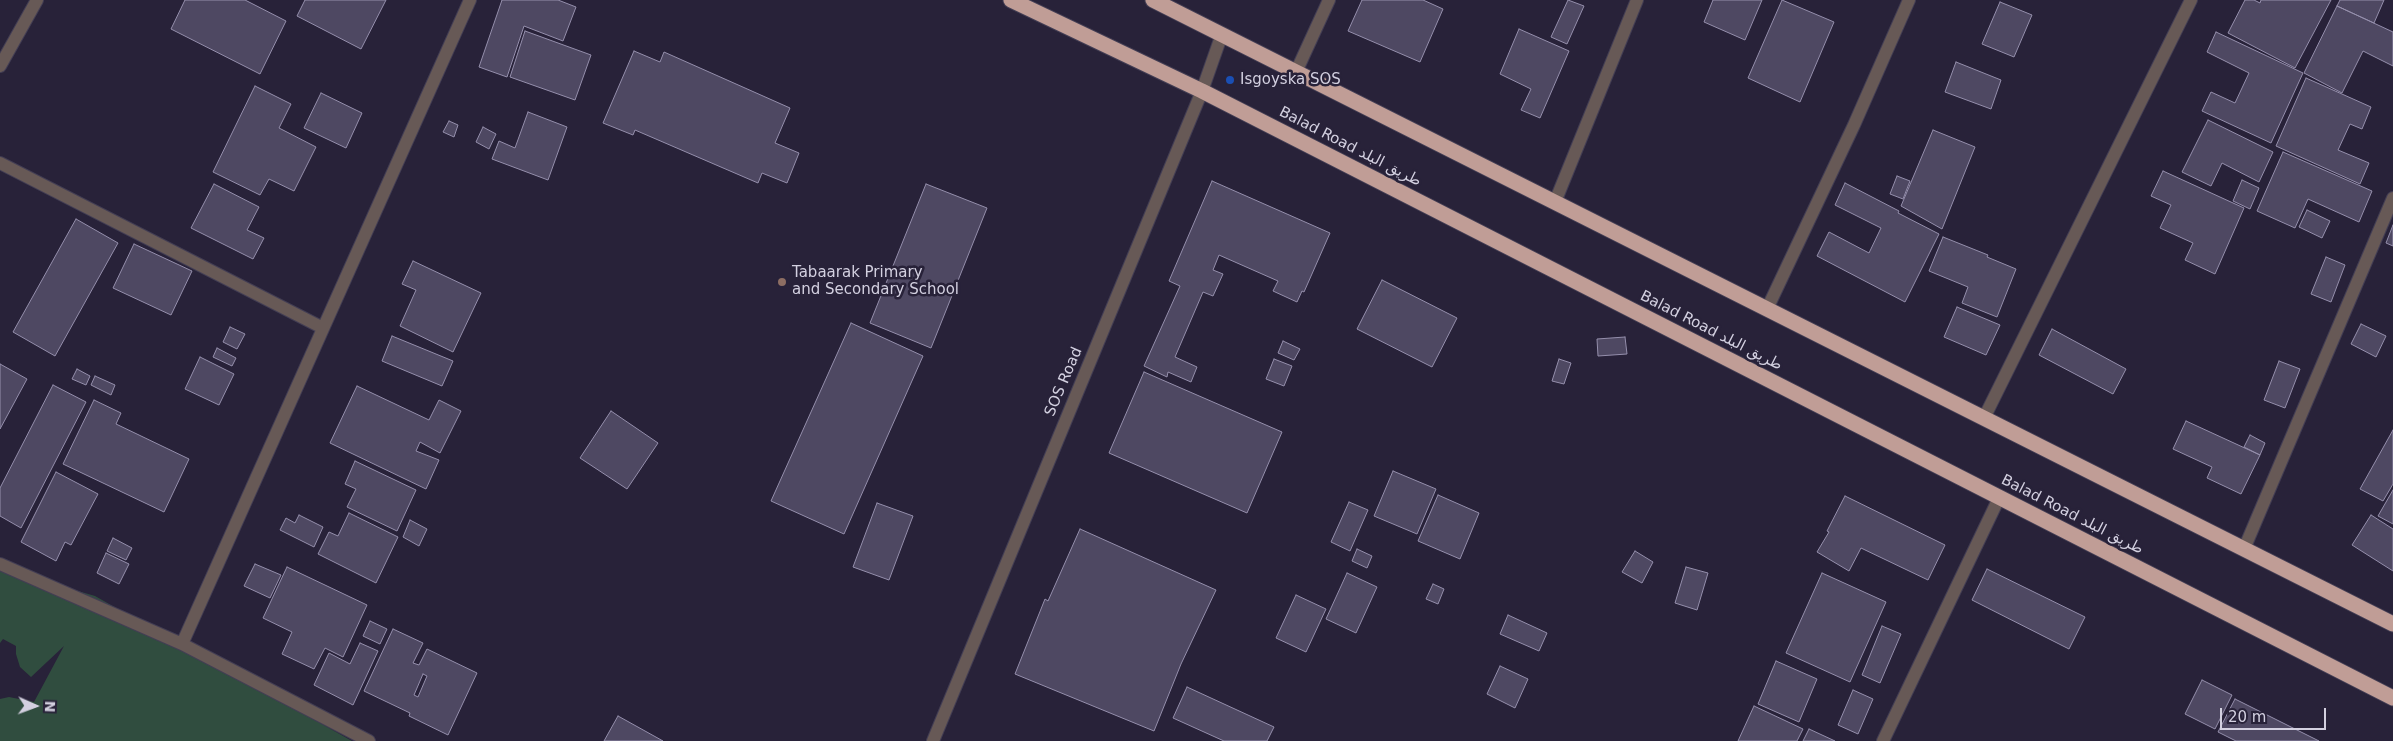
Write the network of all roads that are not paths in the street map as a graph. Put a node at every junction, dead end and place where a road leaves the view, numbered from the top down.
1 (37, 0) edge
2 (470, 0) edge
3 (1011, 0) edge
4 (1153, 0) edge
5 (1329, 0) edge
6 (1637, 0) edge
7 (1909, 0) edge
8 (2191, 0) edge
9 (1222, 34) junction
10 (0, 66) edge
11 (1296, 72) junction
12 (1202, 91) junction
13 (0, 163) edge
14 (2393, 198) edge
15 (1555, 202) junction
16 (1767, 308) junction
17 (323, 328) junction
18 (1984, 418) junction
19 (1999, 498) junction
20 (2244, 549) junction
21 (0, 564) edge
22 (2393, 624) edge
23 (182, 644) junction
24 (2393, 698) edge
25 (369, 741) edge
26 (933, 741) edge
27 (1883, 741) edge

1 - 10 street
2 - 17 street
3 - 12 highway, Balad Road طريق البلد
4 - 9 highway
5 - 11 street
6 - 15 street
7 - 16 street
8 - 18 street
9 - 11 highway
9 - 12 street, SOS Road
11 - 15 highway
12 - 19 highway, Balad Road طريق البلد
12 - 26 street, SOS Road
13 - 17 street
14 - 20 street
15 - 16 highway
16 - 18 highway
17 - 23 street
18 - 20 highway
19 - 24 highway, Balad Road طريق البلد
19 - 27 street
20 - 22 highway
21 - 23 street
23 - 25 street

